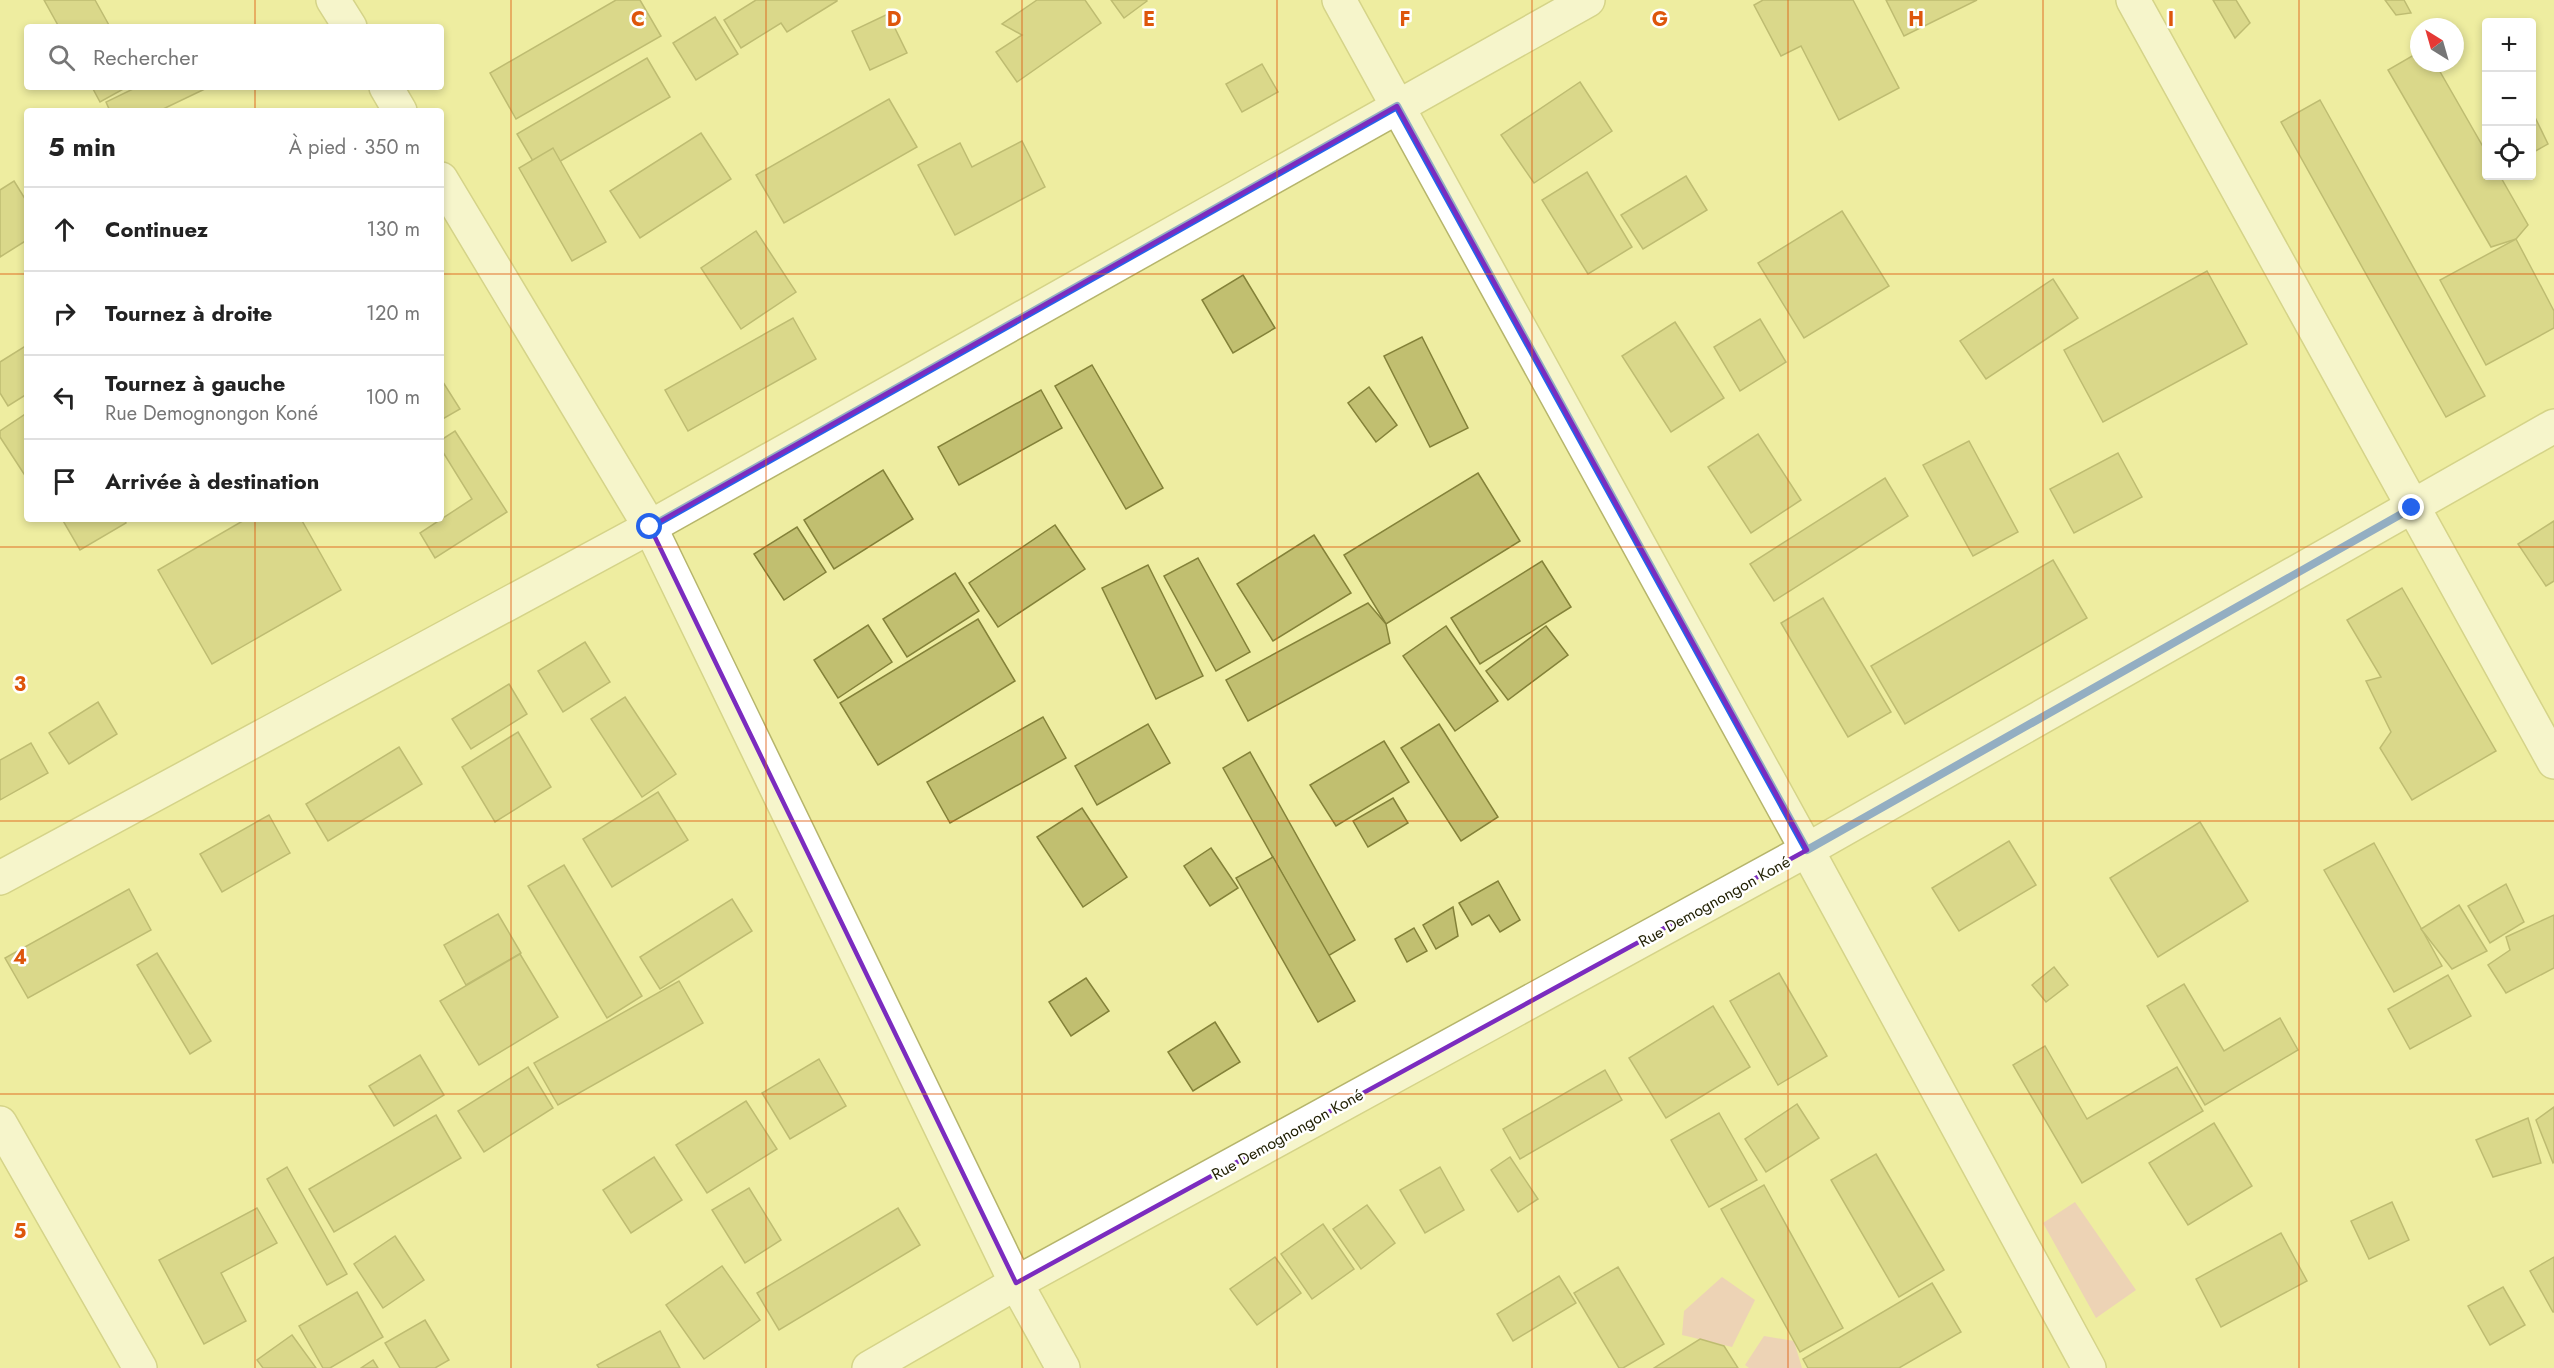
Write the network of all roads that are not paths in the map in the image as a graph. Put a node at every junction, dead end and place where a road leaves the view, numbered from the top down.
1 (333, 0) edge
2 (1338, 0) edge
3 (1588, 0) edge
4 (2133, 0) edge
5 (348, 24) edge
6 (388, 90) edge
7 (1397, 106) junction
8 (398, 108) edge
9 (444, 184) edge
10 (2554, 426) edge
11 (2412, 508) junction
12 (650, 527) junction
13 (2554, 762) edge
14 (1807, 850) junction
15 (0, 878) edge
16 (0, 1124) edge
17 (1016, 1283) junction
18 (140, 1368) edge
19 (869, 1368) edge
20 (1063, 1368) edge
21 (2089, 1368) edge

1 - 5 street
2 - 7 street
3 - 7 street
4 - 11 street
6 - 8 street
7 - 12 street
7 - 14 street
9 - 12 street
10 - 11 street, Rue Demognongon Koné
11 - 13 street
11 - 14 street, Rue Demognongon Koné
12 - 15 street
12 - 17 street
14 - 17 street, Rue Demognongon Koné
14 - 21 street
16 - 18 street
17 - 19 street, Rue Demognongon Koné
17 - 20 street

